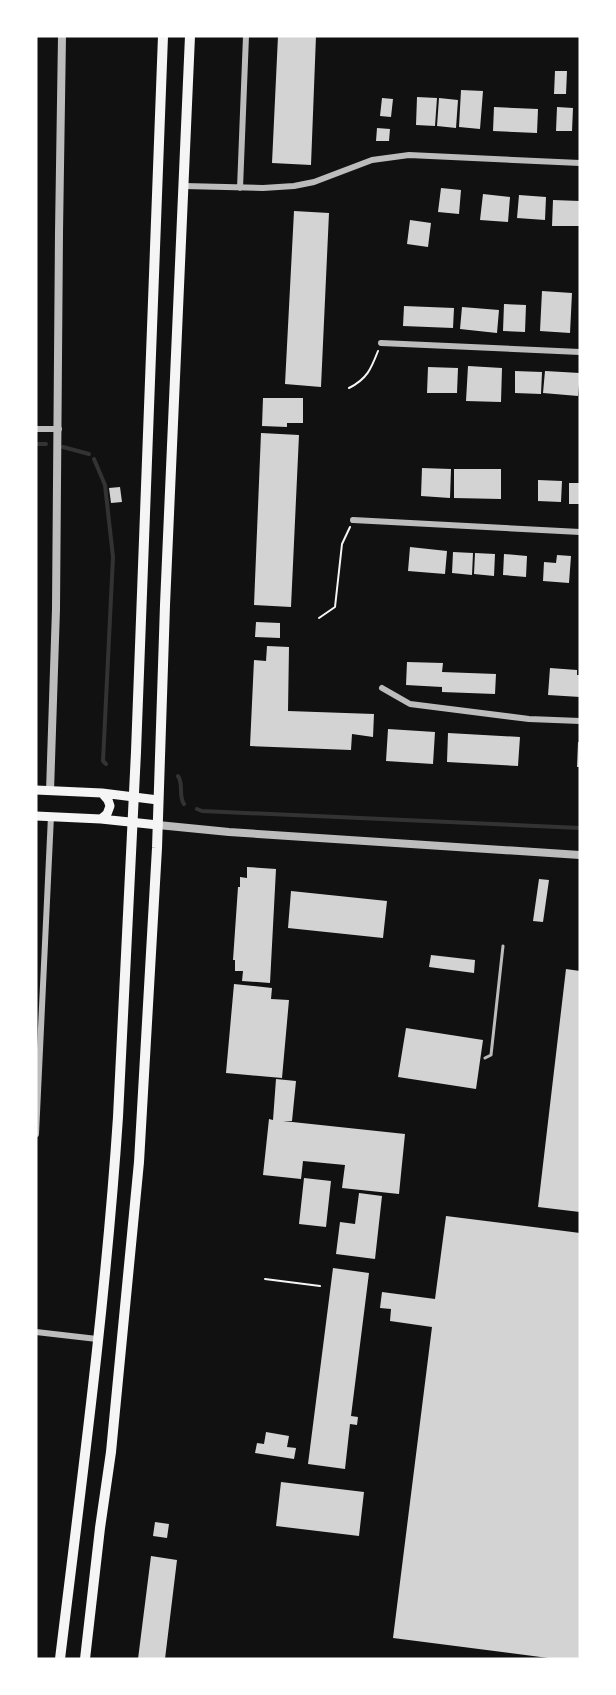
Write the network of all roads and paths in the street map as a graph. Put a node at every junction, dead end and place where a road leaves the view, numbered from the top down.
1 (62, 36) edge
2 (163, 36) edge
3 (190, 36) edge
4 (246, 36) edge
5 (580, 163) edge
6 (184, 186) junction
7 (240, 188) junction
8 (381, 343) joint
9 (580, 352) edge
10 (349, 388) dead end
11 (36, 429) edge
12 (58, 429) junction
13 (353, 519) joint
14 (580, 532) edge
15 (319, 618) dead end
16 (382, 688) dead end
17 (580, 721) edge
18 (36, 790) edge
19 (51, 791) junction
20 (102, 794) junction
21 (134, 797) junction
22 (158, 800) junction
23 (36, 816) edge
24 (51, 816) junction
25 (101, 819) junction
26 (132, 822) junction
27 (158, 825) junction
28 (580, 855) edge
29 (503, 946) dead end
30 (485, 1058) dead end
31 (36, 1134) edge
32 (265, 1279) dead end
33 (320, 1286) dead end
34 (36, 1332) edge
35 (97, 1339) junction
36 (60, 1659) edge
37 (85, 1659) edge

1 - 12 street
2 - 21 main road
3 - 6 main road
4 - 7 street
5 - 7 street
6 - 7 street
6 - 22 main road
8 - 9 street
8 - 10 path
11 - 12 street
12 - 19 street
13 - 14 street
13 - 15 path
16 - 17 street
18 - 19 main road
19 - 20 main road
20 - 21 main road
20 - 25 main road
21 - 22 main road
21 - 26 main road
22 - 27 main road
23 - 24 main road
24 - 25 main road
24 - 31 street
25 - 26 main road
26 - 27 main road
26 - 35 main road
27 - 28 street
27 - 37 main road
29 - 30 lane
32 - 33 path
34 - 35 street
35 - 36 main road

